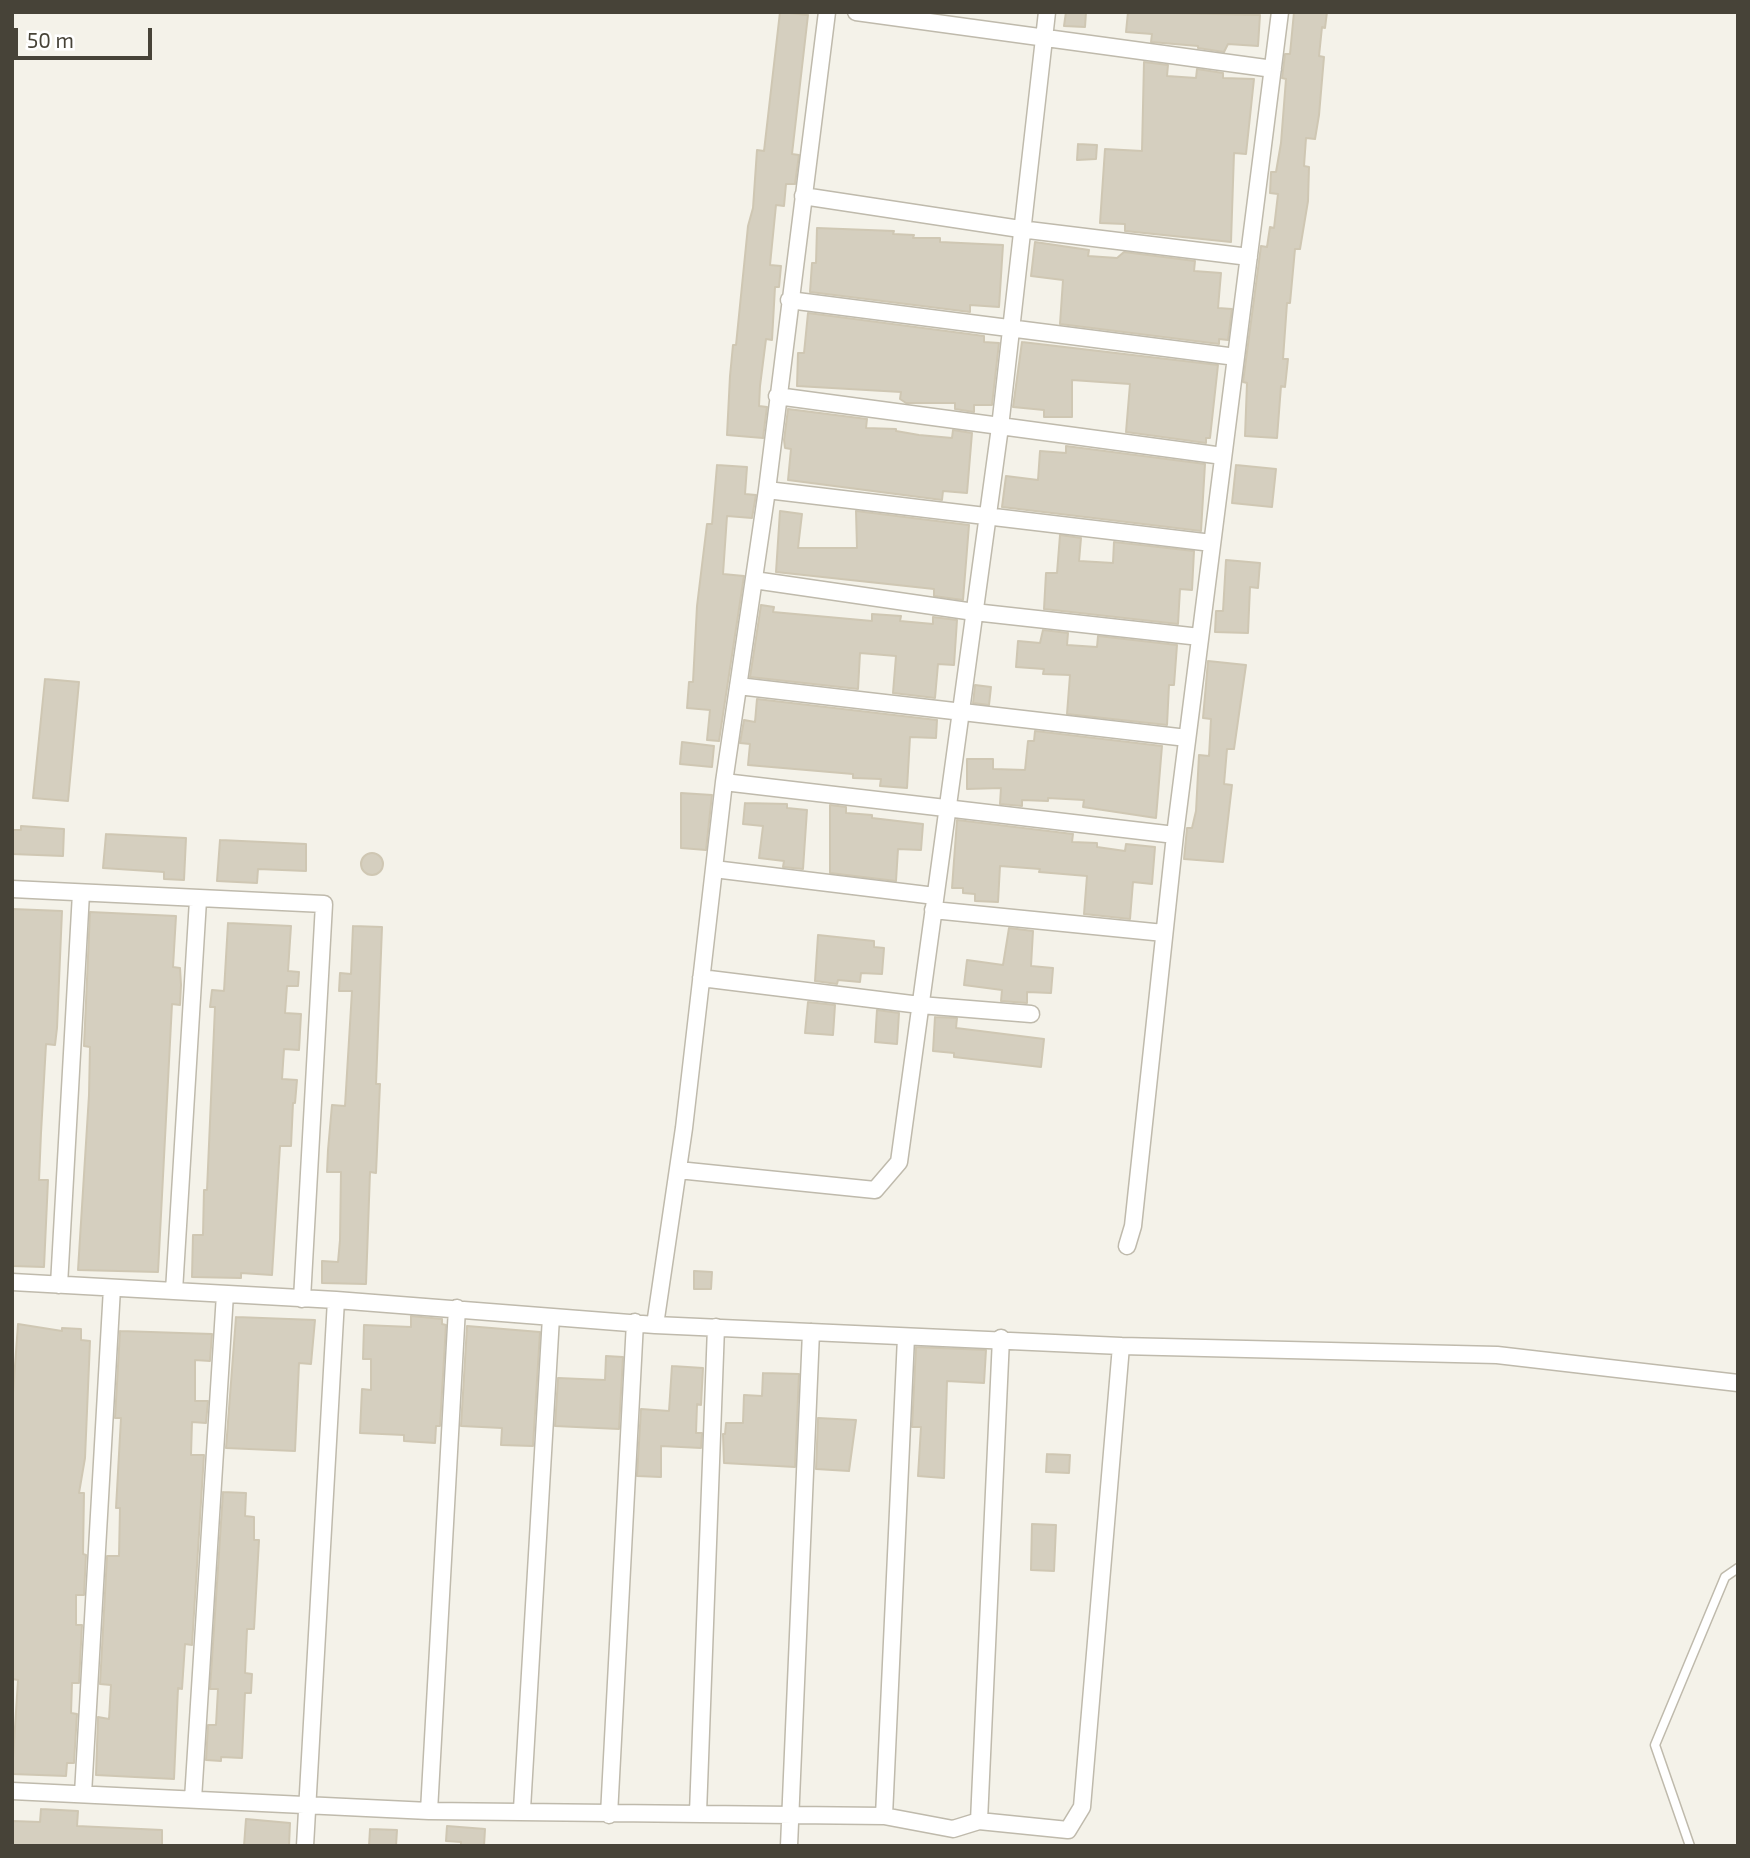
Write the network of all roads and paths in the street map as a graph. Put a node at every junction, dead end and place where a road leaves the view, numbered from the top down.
1 (827, 12) edge
2 (856, 12) edge
3 (1047, 12) edge
4 (1280, 12) edge
5 (1045, 36) junction
6 (1273, 69) junction
7 (803, 196) junction
8 (1020, 229) junction
9 (1249, 257) junction
10 (789, 300) junction
11 (1012, 328) junction
12 (1236, 357) junction
13 (777, 396) junction
14 (1000, 427) junction
15 (1223, 456) junction
16 (767, 490) junction
17 (987, 516) junction
18 (1212, 543) junction
19 (754, 580) junction
20 (974, 612) junction
21 (1200, 637) junction
22 (738, 686) junction
23 (960, 712) junction
24 (1187, 738) junction
25 (724, 782) junction
26 (947, 808) junction
27 (1175, 835) junction
28 (714, 869) junction
29 (12, 889) edge
30 (81, 893) junction
31 (198, 900) junction
32 (934, 903) junction
33 (1164, 933) junction
34 (701, 978) junction
35 (920, 1005) junction
36 (1031, 1014) dead end
37 (678, 1170) junction
38 (1127, 1246) dead end
39 (12, 1282) edge
40 (59, 1285) junction
41 (112, 1288) junction
42 (174, 1292) junction
43 (225, 1294) junction
44 (302, 1299) junction
45 (335, 1300) junction
46 (457, 1308) junction
47 (551, 1317) junction
48 (635, 1322) junction
49 (655, 1325) junction
50 (716, 1327) junction
51 (811, 1332) junction
52 (906, 1337) junction
53 (1001, 1338) junction
54 (1121, 1346) junction
55 (1738, 1383) edge
56 (1738, 1568) edge
57 (12, 1791) edge
58 (83, 1794) junction
59 (193, 1799) junction
60 (307, 1805) junction
61 (522, 1809) junction
62 (429, 1811) junction
63 (698, 1813) junction
64 (609, 1815) junction
65 (789, 1815) junction
66 (884, 1816) junction
67 (979, 1821) junction
68 (304, 1846) edge
69 (789, 1846) edge
70 (1690, 1846) edge

1 - 7 street
2 - 5 street
3 - 5 street
4 - 6 street
5 - 6 street
5 - 8 street
6 - 9 street
7 - 8 street
7 - 10 street
8 - 9 street
8 - 11 street
9 - 12 street
10 - 11 street
10 - 13 street
11 - 12 street
11 - 14 street
12 - 15 street
13 - 14 street
13 - 16 street
14 - 15 street
14 - 17 street
15 - 18 street
16 - 17 street
16 - 19 street
17 - 18 street
17 - 20 street
18 - 21 street
19 - 20 street
19 - 22 street
20 - 21 street
20 - 23 street
21 - 24 street
22 - 23 street
22 - 25 street
23 - 24 street
23 - 26 street
24 - 27 street
25 - 26 street
25 - 28 street
26 - 27 street
26 - 32 street
27 - 33 street
28 - 32 street
28 - 34 street
29 - 30 street
30 - 31 street
30 - 40 street
31 - 42 street
31 - 44 street
32 - 33 street
32 - 35 street
33 - 38 street
34 - 35 street
34 - 37 street
35 - 36 street
35 - 37 street
37 - 49 street
39 - 40 street
40 - 41 street
41 - 42 street
41 - 58 street
42 - 43 street
43 - 44 street
43 - 59 street
44 - 45 street
45 - 46 street
45 - 60 street
46 - 47 street
46 - 62 street
47 - 48 street
47 - 61 street
48 - 49 street
48 - 64 street
49 - 50 street
50 - 51 street
50 - 63 street
51 - 52 street
51 - 65 street
52 - 53 street
52 - 66 street
53 - 54 street
53 - 67 street
54 - 55 street
54 - 67 street
56 - 70 lane
57 - 58 street
58 - 59 street
59 - 60 street
60 - 62 street
60 - 68 street
61 - 62 street
61 - 64 street
63 - 64 street
63 - 65 street
65 - 66 street
65 - 69 street
66 - 67 street

